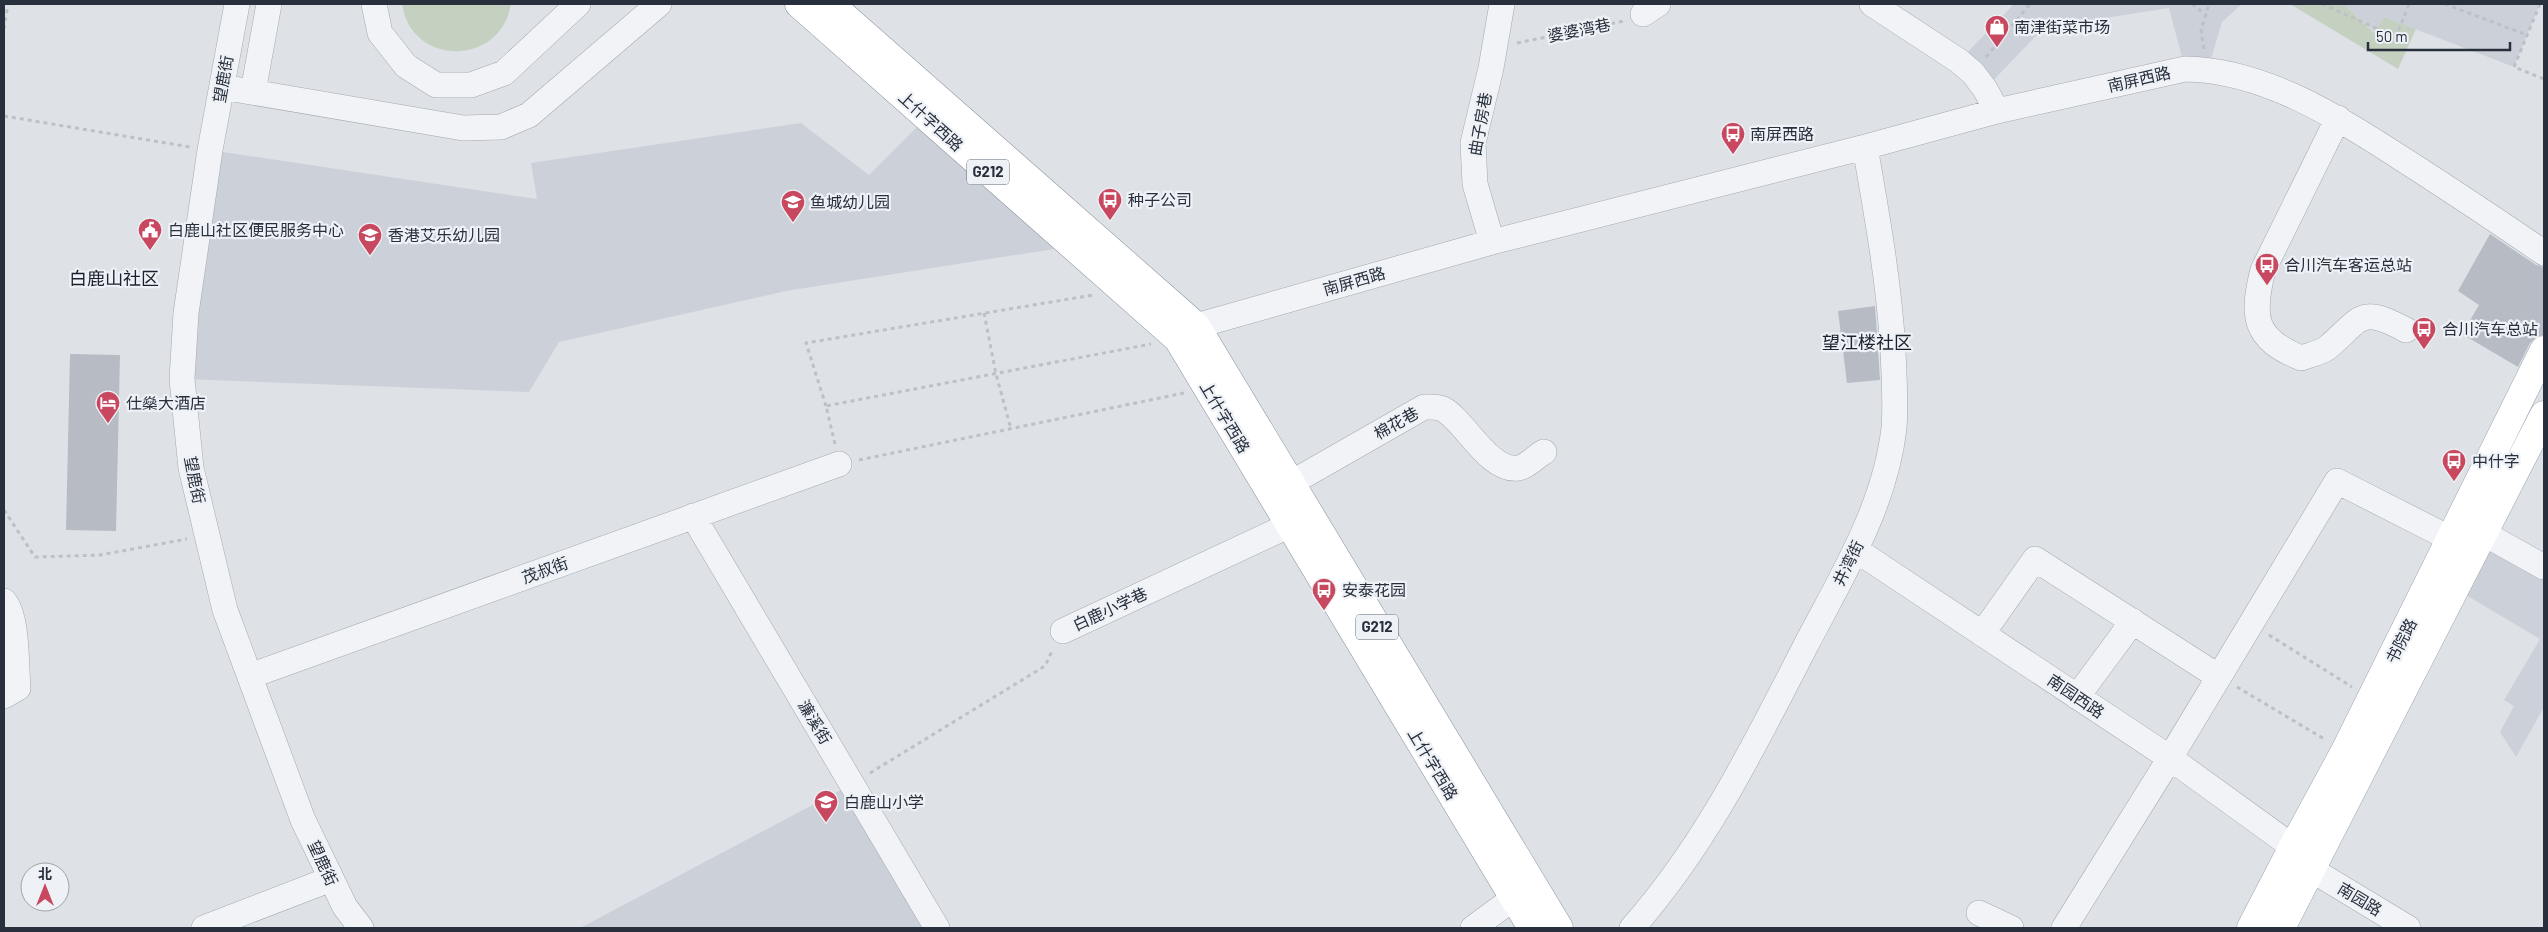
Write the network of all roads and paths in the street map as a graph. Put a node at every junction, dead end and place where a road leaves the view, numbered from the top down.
1 (8, 4) edge
2 (237, 4) edge
3 (269, 4) edge
4 (374, 4) edge
5 (578, 4) edge
6 (659, 4) edge
7 (799, 4) edge
8 (830, 4) edge
9 (1502, 4) edge
10 (1872, 4) edge
11 (2030, 4) edge
12 (2192, 4) edge
13 (2209, 4) edge
14 (2322, 4) edge
15 (2409, 4) edge
16 (2445, 4) edge
17 (2540, 4) edge
18 (1651, 9) edge
19 (2206, 15) junction
20 (4, 29) edge
21 (2527, 35) junction
22 (1495, 47) junction
23 (2208, 69) junction
24 (1973, 72) junction
25 (2544, 79) edge
26 (222, 87) junction
27 (253, 92) junction
28 (1997, 111) junction
29 (4, 116) edge
30 (2338, 118) junction
31 (1865, 148) junction
32 (210, 150) junction
33 (1492, 242) junction
34 (2544, 253) edge
35 (1122, 290) junction
36 (984, 313) junction
37 (2406, 330) dead end
38 (1187, 333) junction
39 (2544, 350) edge
40 (996, 374) junction
41 (1208, 388) junction
42 (826, 406) junction
43 (2544, 415) edge
44 (1012, 428) junction
45 (1544, 452) dead end
46 (839, 464) junction
47 (1291, 483) junction
48 (4, 510) edge
49 (693, 516) junction
50 (1290, 525) junction
51 (2483, 533) junction
52 (207, 535) junction
53 (2451, 539) junction
54 (1856, 550) junction
55 (2544, 567) edge
56 (4, 602) edge
57 (2133, 621) junction
58 (2251, 624) junction
59 (1063, 631) joint
60 (1982, 634) junction
61 (250, 676) junction
62 (2219, 677) junction
63 (4, 696) edge
64 (2077, 697) junction
65 (2371, 700) junction
66 (2345, 751) junction
67 (2170, 758) junction
68 (852, 784) junction
69 (2293, 846) junction
70 (2312, 870) junction
71 (331, 880) junction
72 (1514, 898) junction
73 (1979, 913) dead end
74 (204, 928) edge
75 (362, 928) edge
76 (937, 928) edge
77 (1474, 928) edge
78 (1532, 928) edge
79 (1559, 928) edge
80 (1632, 928) edge
81 (2011, 928) edge
82 (2064, 928) edge
83 (2251, 928) edge
84 (2281, 928) edge
85 (2408, 928) edge

1 - 20 path
2 - 26 street, 望鹿街
3 - 27 street
4 - 5 street
6 - 27 street
7 - 35 main road, 上什字西路 / G212
8 - 38 main road, 上什字西路 / G212
9 - 22 street, 曲子房巷
10 - 24 street
11 - 24 path
12 - 19 path
13 - 19 path
14 - 15 path
16 - 21 path
17 - 21 path
18 - 22 path, 婆婆湾巷
19 - 23 path
21 - 25 path
22 - 33 street, 曲子房巷
23 - 28 street, 南屏西路
23 - 30 street, 南屏西路
24 - 28 street
26 - 27 street
26 - 32 street, 望鹿街
28 - 31 street, 南屏西路
29 - 32 path
30 - 34 street, 南屏西路
30 - 37 street
31 - 33 street, 南屏西路
31 - 54 street, 井湾街
32 - 52 street, 望鹿街
33 - 38 street, 南屏西路
35 - 36 path
35 - 38 main road, 上什字西路 / G212
36 - 40 path
36 - 42 path
38 - 40 path
38 - 41 main road, 上什字西路 / G212
38 - 47 main road, 上什字西路 / G212
39 - 53 main road, 书院路
40 - 42 path
40 - 44 path
41 - 44 path
41 - 50 main road, 上什字西路 / G212
42 - 46 path
43 - 51 main road, 书院路
44 - 46 path
45 - 47 street, 棉花巷
46 - 49 street, 茂叔街
47 - 79 main road, 上什字西路 / G212
48 - 52 path
49 - 61 street, 茂叔街
49 - 68 street, 濂溪街
50 - 59 street, 白鹿小学巷
50 - 72 main road, 上什字西路 / G212
51 - 55 street
51 - 70 main road, 书院路
52 - 61 street, 望鹿街
53 - 58 street
53 - 65 main road, 书院路
54 - 60 street, 南园西路
54 - 80 street, 井湾街
56 - 63 street
57 - 60 street
57 - 62 street
57 - 64 street
58 - 62 street
58 - 65 path
59 - 68 path, 白鹿小学巷
60 - 64 street, 南园西路
61 - 71 street, 望鹿街
62 - 66 path
62 - 67 street
64 - 67 street, 南园西路
65 - 66 main road, 书院路
66 - 69 main road, 书院路
67 - 69 street, 南园西路
67 - 82 street
68 - 76 street, 濂溪街
69 - 83 main road, 书院路
70 - 84 main road, 书院路
70 - 85 street, 南园路
71 - 74 street
71 - 75 street, 望鹿街
72 - 77 street
72 - 78 main road, 上什字西路 / G212
73 - 81 street

